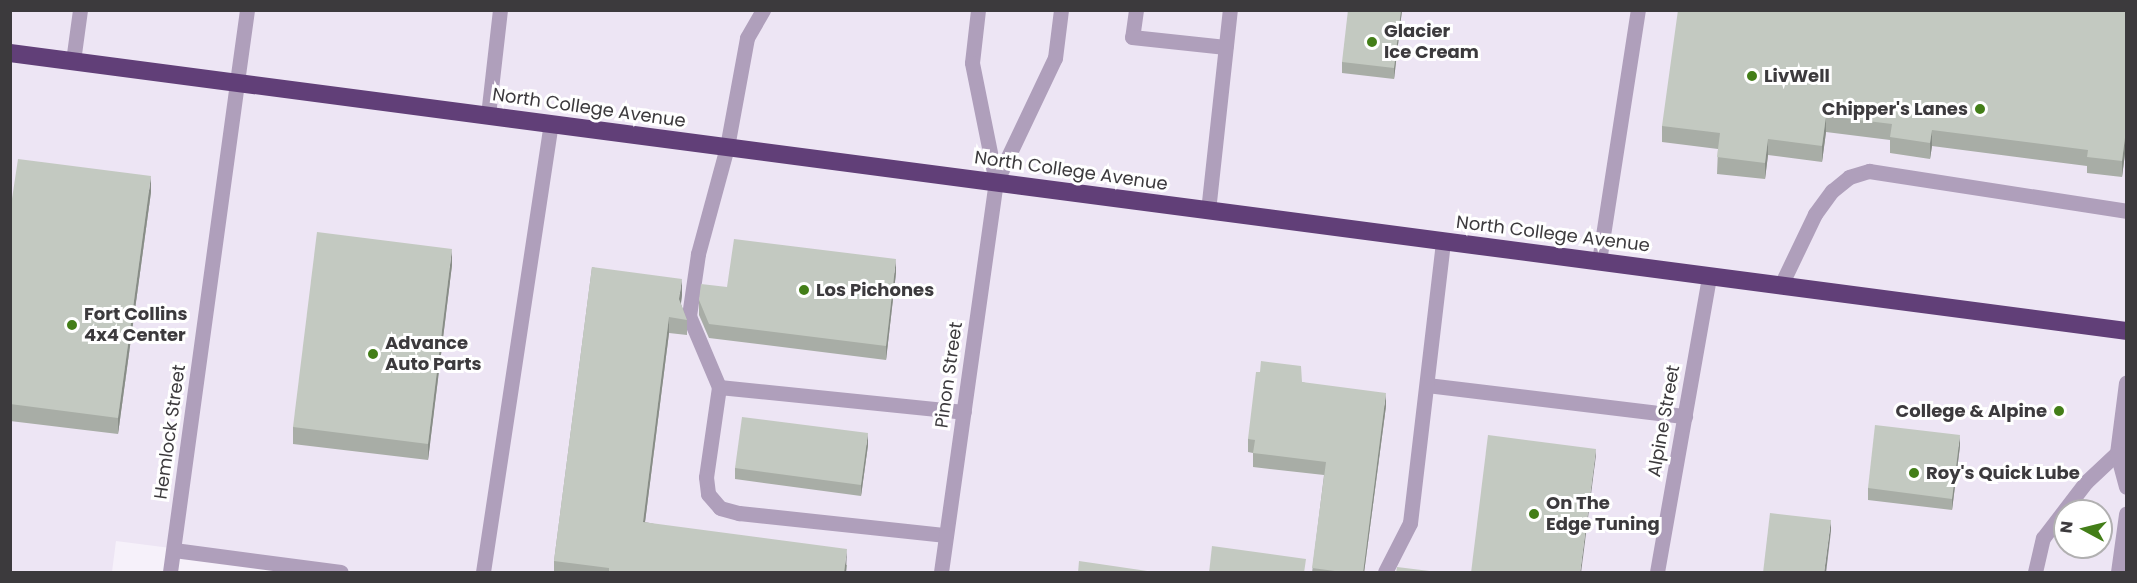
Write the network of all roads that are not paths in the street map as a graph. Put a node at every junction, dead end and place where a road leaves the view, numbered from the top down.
1 (80, 10) edge
2 (247, 10) edge
3 (500, 10) edge
4 (763, 10) edge
5 (978, 10) edge
6 (1061, 10) edge
7 (1136, 10) edge
8 (1230, 10) edge
9 (1638, 10) edge
10 (1225, 47) junction
11 (10, 53) edge
12 (73, 61) junction
13 (237, 82) junction
14 (488, 115) junction
15 (551, 124) junction
16 (727, 147) junction
17 (996, 182) junction
18 (1208, 211) junction
19 (2127, 211) edge
20 (1443, 241) junction
21 (1599, 261) junction
22 (1709, 276) junction
23 (1781, 285) junction
24 (2127, 331) edge
25 (2127, 383) edge
26 (1426, 385) junction
27 (719, 387) junction
28 (964, 412) junction
29 (1685, 416) junction
30 (2117, 453) junction
31 (2127, 487) edge
32 (2127, 514) edge
33 (946, 535) junction
34 (174, 550) junction
35 (170, 573) edge
36 (341, 573) edge
37 (483, 573) edge
38 (941, 573) edge
39 (1385, 573) edge
40 (1657, 573) edge
41 (2035, 573) edge
42 (2118, 573) edge

1 - 12 street
2 - 13 street, Hemlock Street
3 - 14 street
4 - 16 street
5 - 17 street
6 - 17 street
7 - 10 street
8 - 10 street
9 - 21 street
10 - 18 street
11 - 12 highway, North College Avenue
12 - 13 highway, North College Avenue
13 - 14 highway, North College Avenue
13 - 34 street, Hemlock Street
14 - 15 highway, North College Avenue
15 - 16 highway, North College Avenue
15 - 37 street
16 - 17 highway, North College Avenue
16 - 27 street
17 - 18 highway, North College Avenue
17 - 28 street, Pinon Street
18 - 20 highway, North College Avenue
19 - 23 street
20 - 21 highway, North College Avenue
20 - 26 street
21 - 22 highway, North College Avenue
22 - 23 highway, North College Avenue
22 - 29 street, Alpine Street
23 - 24 highway, North College Avenue
25 - 30 street
26 - 29 street
26 - 39 street
27 - 28 street
27 - 33 street
28 - 33 street, Pinon Street
29 - 40 street, Alpine Street
30 - 31 street
30 - 41 street
32 - 42 street
33 - 38 street, Pinon Street
34 - 35 street, Hemlock Street
34 - 36 street

